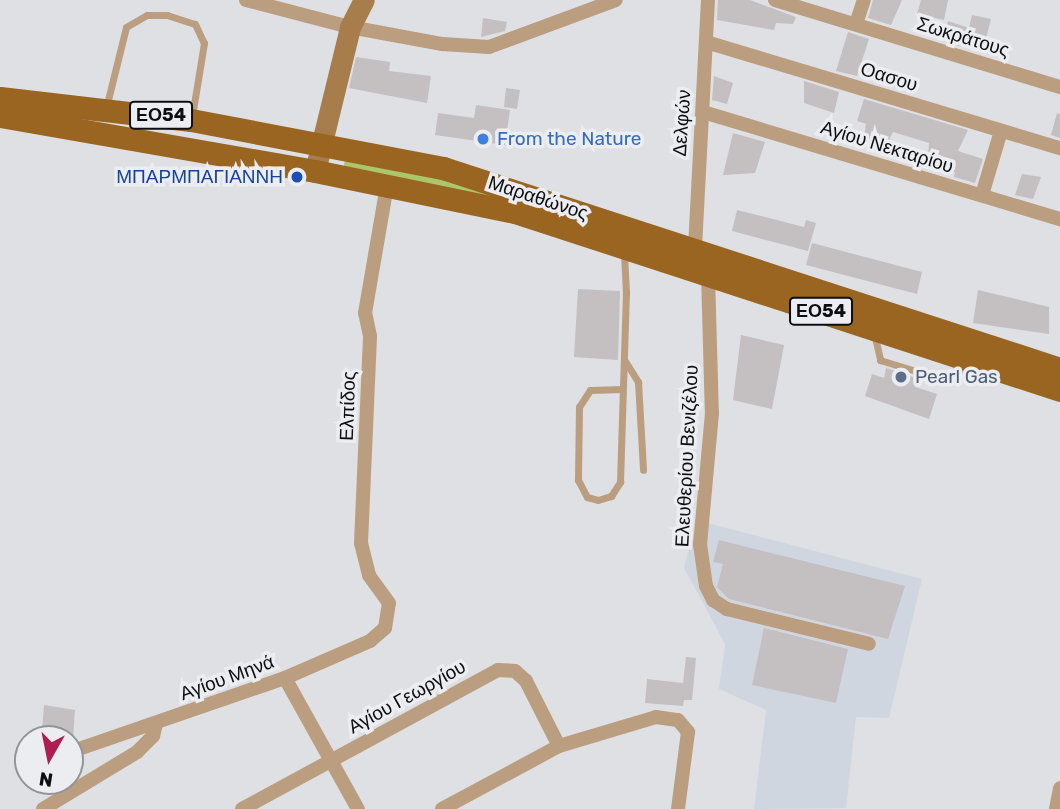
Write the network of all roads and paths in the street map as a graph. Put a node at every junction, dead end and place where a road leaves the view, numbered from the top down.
1 (246, 0) edge
2 (364, 0) edge
3 (616, 0) edge
4 (708, 0) edge
5 (775, 0) edge
6 (864, 0) edge
7 (856, 24) junction
8 (350, 27) junction
9 (706, 41) junction
10 (1060, 87) edge
11 (0, 98) edge
12 (106, 109) junction
13 (703, 112) junction
14 (0, 116) edge
15 (191, 120) junction
16 (1001, 131) junction
17 (1060, 148) edge
18 (322, 153) junction
19 (387, 185) junction
20 (982, 195) junction
21 (1060, 219) edge
22 (623, 245) junction
23 (695, 248) junction
24 (708, 274) junction
25 (624, 361) junction
26 (1060, 369) edge
27 (622, 389) junction
28 (1060, 390) edge
29 (643, 470) dead end
30 (388, 623) joint
31 (869, 644) dead end
32 (285, 678) junction
33 (156, 724) junction
34 (559, 746) junction
35 (84, 747) edge
36 (331, 762) junction
37 (1060, 788) edge
38 (43, 809) edge
39 (242, 809) edge
40 (358, 809) edge
41 (442, 809) edge
42 (678, 809) edge
43 (1056, 809) edge

1 - 8 street
2 - 8 street
3 - 8 street
4 - 9 street, Δελφών
5 - 7 street, Σωκράτους
6 - 7 street
7 - 10 street, Σωκράτους
8 - 18 street
9 - 13 street, Δελφών
9 - 16 street, Οασου
11 - 12 main road, Μαραθώνος / ΕΟ54
12 - 15 main road, Μαραθώνος / ΕΟ54
12 - 15 lane
13 - 20 street, Αγίου Νεκταρίου
13 - 23 street, Δελφών
14 - 18 main road, Μαραθώνος / ΕΟ54
15 - 18 main road, Μαραθώνος / ΕΟ54
16 - 17 street, Οασου
16 - 20 street
18 - 19 main road, Μαραθώνος / ΕΟ54
18 - 23 main road, Μαραθώνος / ΕΟ54
19 - 22 main road, Μαραθώνος / ΕΟ54
19 - 30 street, Ελπίδος
20 - 21 street, Αγίου Νεκταρίου
22 - 24 main road, Μαραθώνος / ΕΟ54
22 - 25 lane
23 - 26 main road, Μαραθώνος / ΕΟ54
24 - 28 main road, Μαραθώνος / ΕΟ54
24 - 31 street, Ελευθερίου Βενιζέλου
25 - 27 lane
25 - 29 lane
27 - 27 lane
30 - 32 street, Αγίου Μηνά
32 - 33 street, Αγίου Μηνά
32 - 36 street
33 - 35 street, Αγίου Μηνά
33 - 38 street
34 - 36 street, Αγίου Γεωργίου
34 - 41 street
34 - 42 street
36 - 39 street, Αγίου Γεωργίου
36 - 40 street
37 - 43 street

